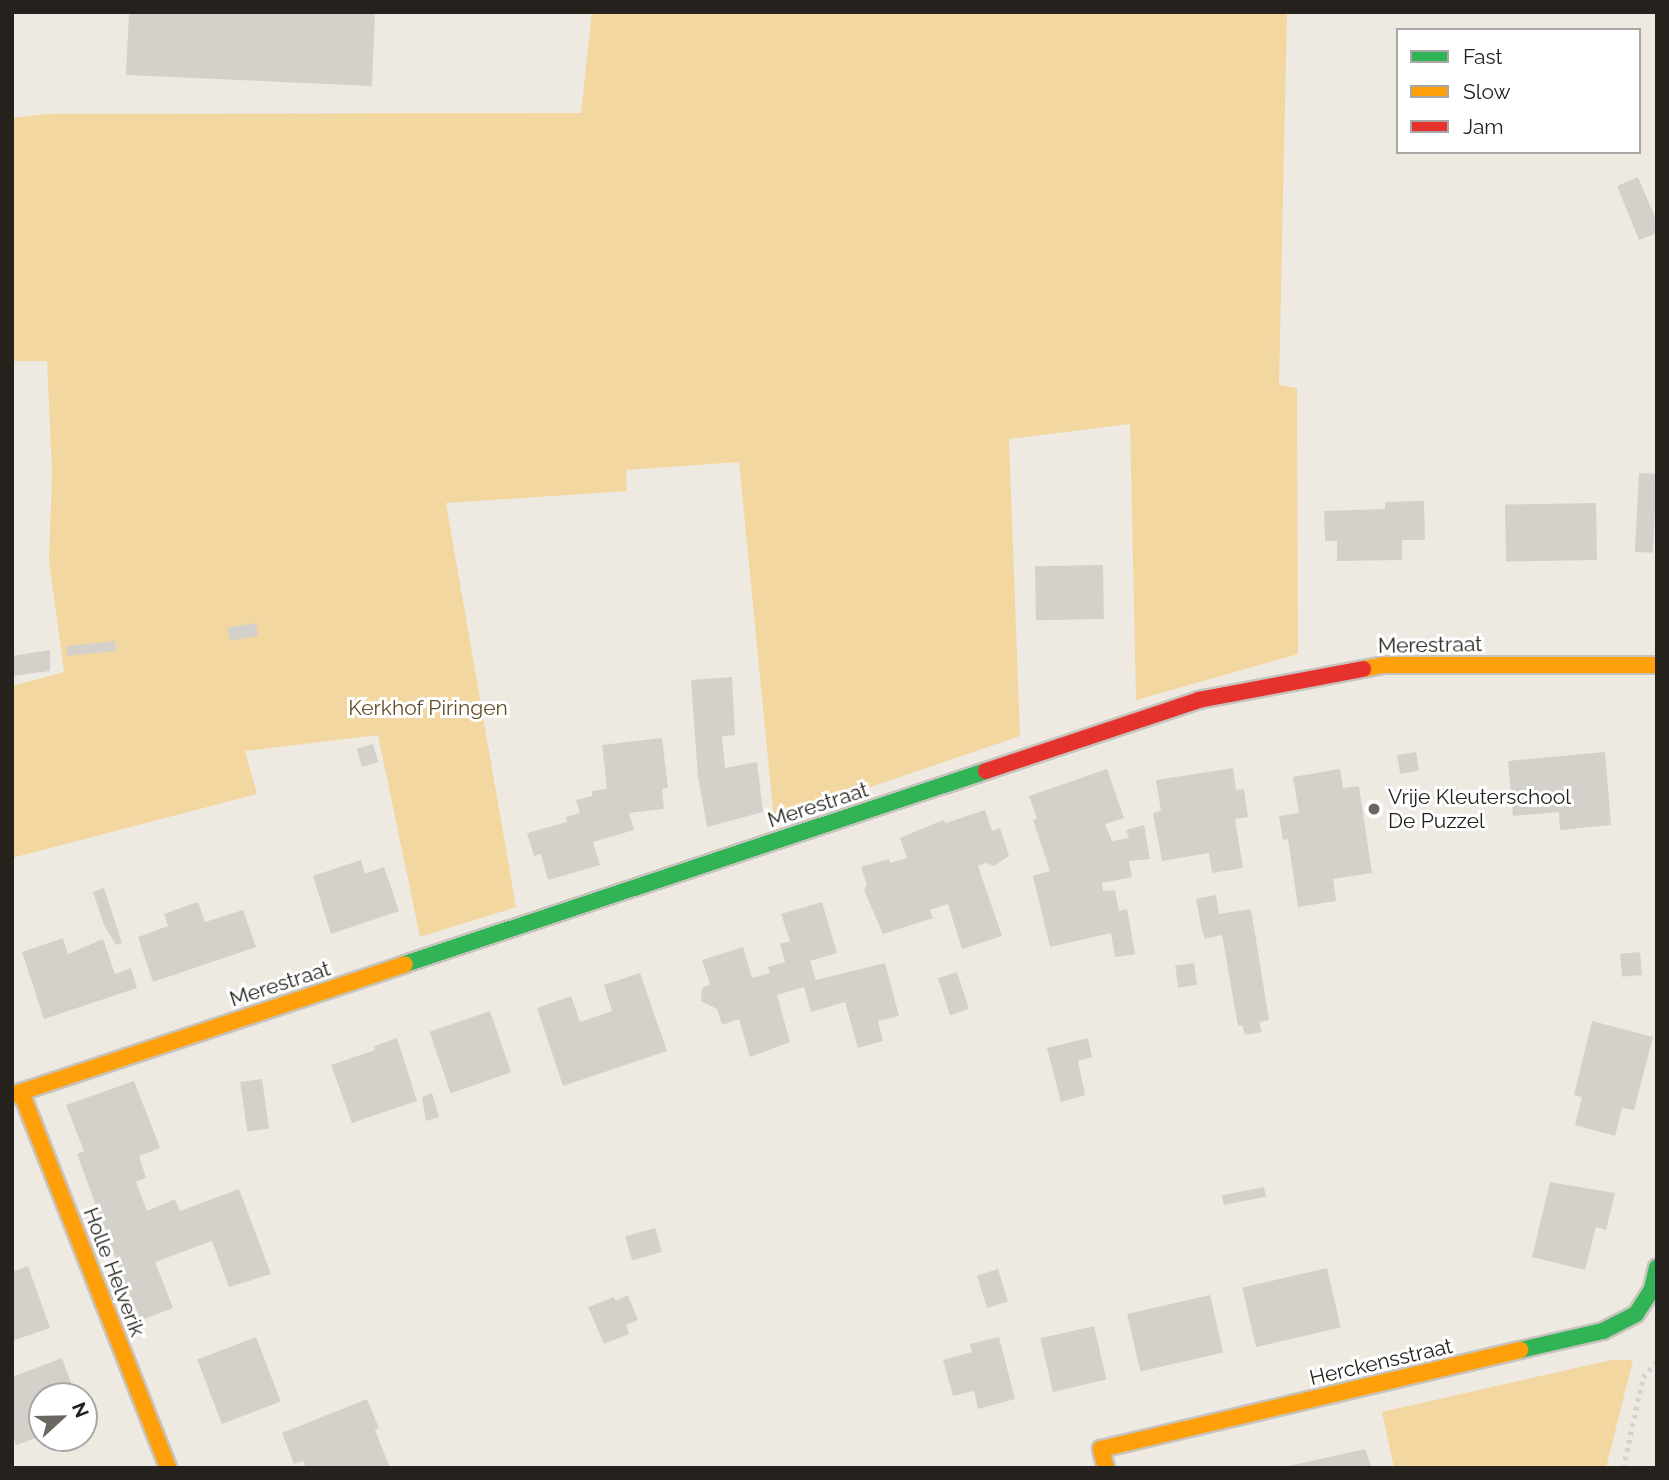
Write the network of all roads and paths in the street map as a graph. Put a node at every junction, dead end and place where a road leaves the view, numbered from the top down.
1 (1657, 665) edge
2 (17, 1094) edge
3 (1657, 1268) edge
4 (1657, 1361) edge
5 (168, 1468) edge
6 (1105, 1468) edge
7 (1623, 1468) edge

1 - 2 street, Merestraat
2 - 5 street, Holle Helverik
3 - 6 street, Herckensstraat
4 - 7 path

